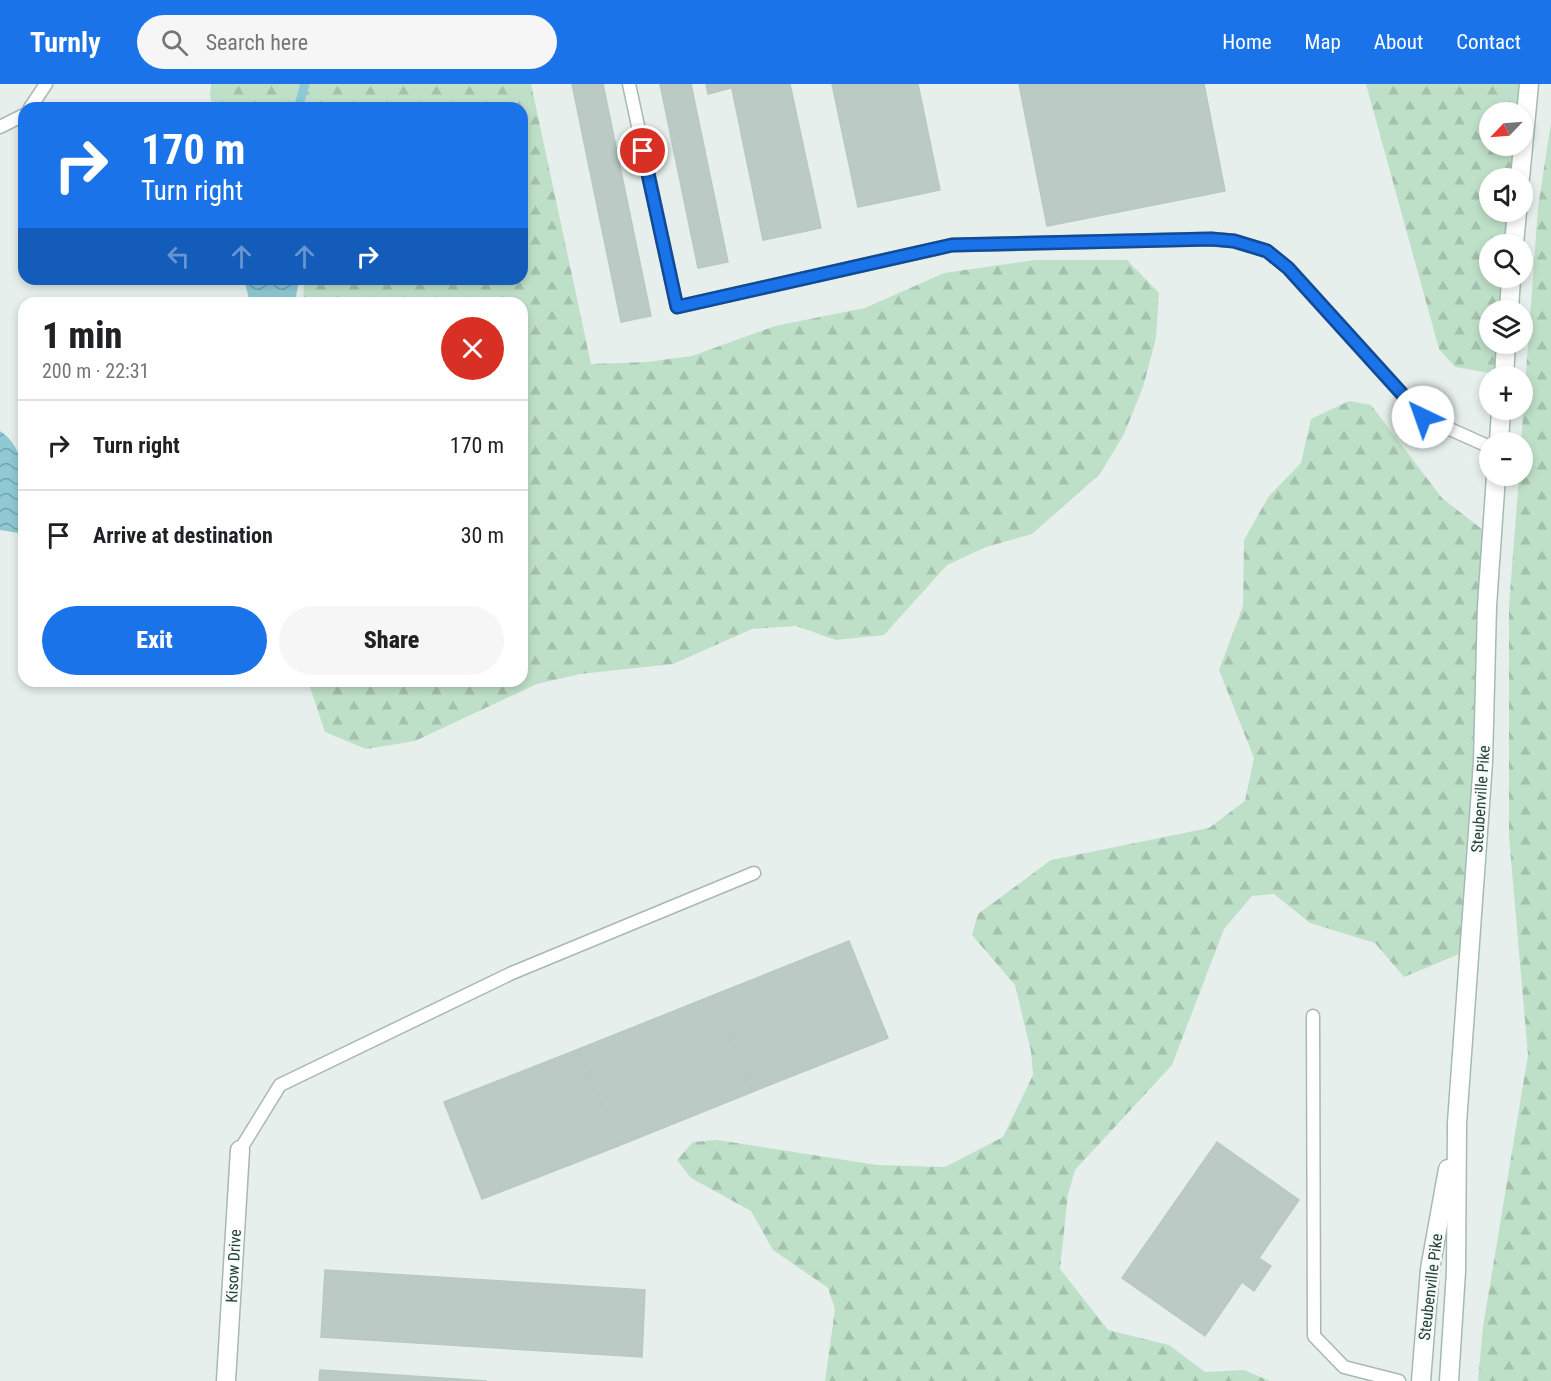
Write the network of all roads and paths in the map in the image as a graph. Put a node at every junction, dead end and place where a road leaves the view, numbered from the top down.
1 (46, 84) edge
2 (629, 84) edge
3 (1529, 84) edge
4 (34, 102) edge
5 (18, 118) edge
6 (0, 127) edge
7 (1521, 168) edge
8 (1479, 442) edge
9 (1495, 486) edge
10 (754, 873) dead end
11 (1313, 1016) dead end
12 (1456, 1123) junction
13 (240, 1150) joint
14 (226, 1381) edge
15 (1399, 1381) edge
16 (1421, 1381) edge
17 (1449, 1381) edge

1 - 4 lane
2 - 8 lane
3 - 7 main road
5 - 6 lane
9 - 12 main road, Steubenville Pike
10 - 13 lane
11 - 15 lane
12 - 16 main road, Steubenville Pike
12 - 17 main road, Steubenville Pike
13 - 14 main road, Kisow Drive

